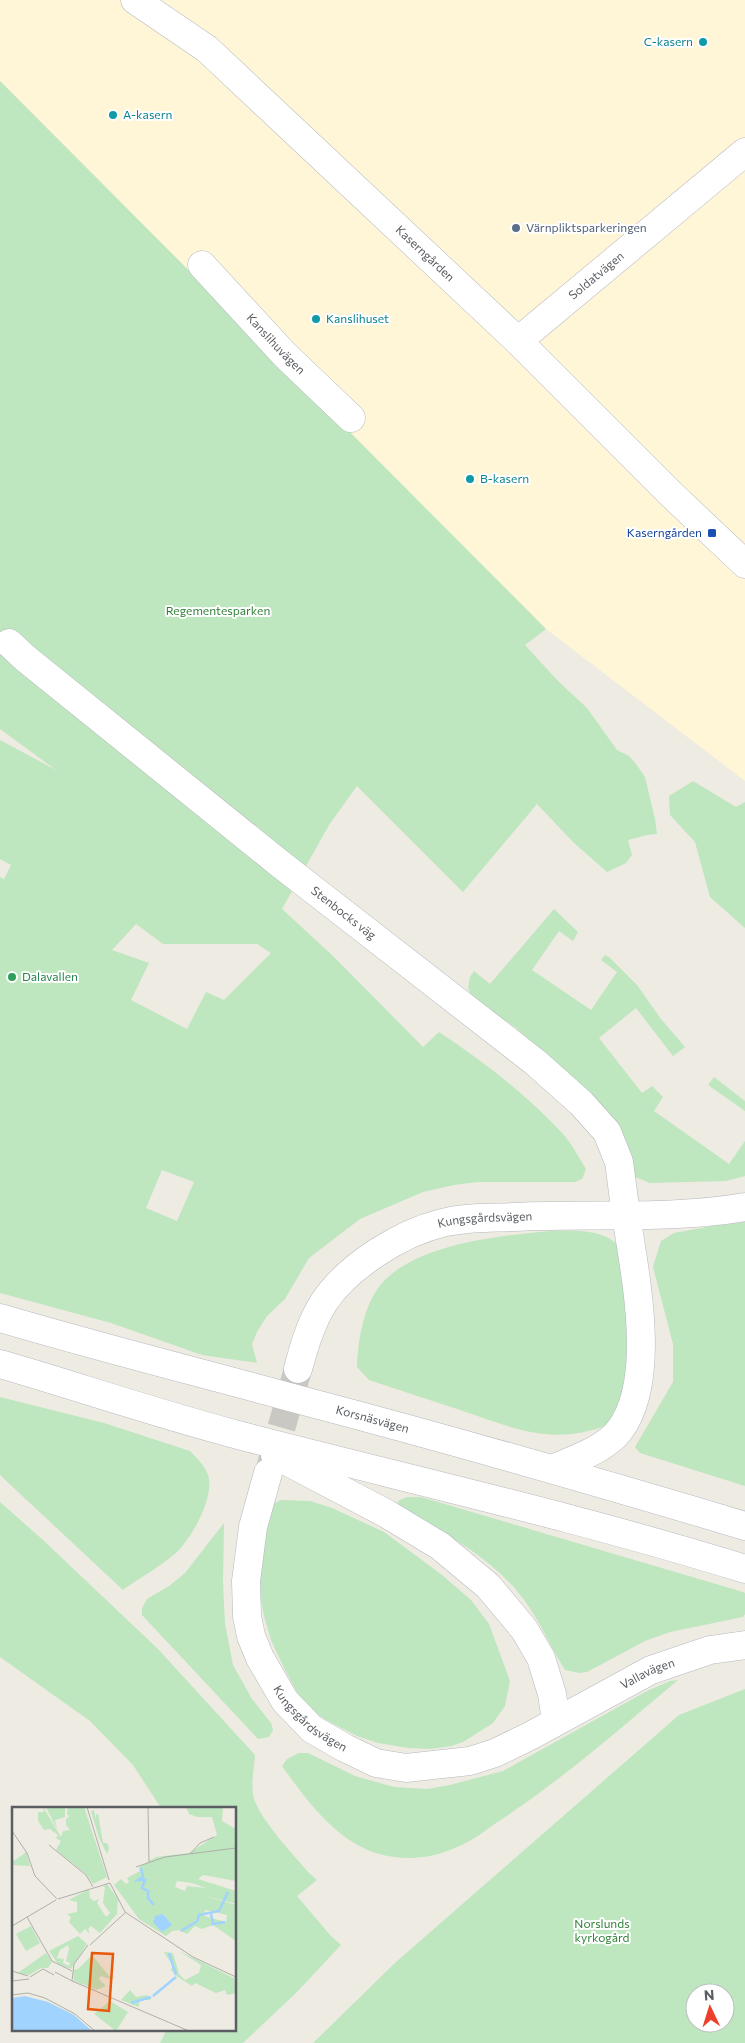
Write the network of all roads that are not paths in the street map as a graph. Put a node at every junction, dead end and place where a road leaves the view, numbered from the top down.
1 (135, 0) edge
2 (745, 152) edge
3 (202, 265) dead end
4 (518, 341) junction
5 (351, 418) dead end
6 (745, 564) edge
7 (9, 643) dead end
8 (745, 1207) edge
9 (626, 1216) junction
10 (0, 1318) edge
11 (0, 1364) edge
12 (298, 1368) tunnel mouth
13 (236, 1434) junction
14 (553, 1469) junction
15 (268, 1473) tunnel mouth
16 (745, 1526) edge
17 (745, 1569) edge
18 (745, 1645) edge
19 (556, 1721) junction

1 - 4 street, Kaserngården
2 - 4 street, Soldatvägen
3 - 5 street, Kanslihuvägen
4 - 6 street, Kaserngården
7 - 9 street, Stenbocks väg
8 - 9 street, Kungsgårdsvägen
9 - 12 street, Kungsgårdsvägen
9 - 14 street, Stenbocks väg
10 - 14 street, Korsnäsvägen
11 - 13 street
13 - 17 street
13 - 19 street
14 - 16 street, Korsnäsvägen
15 - 19 street, Kungsgårdsvägen
18 - 19 street, Vallavägen

